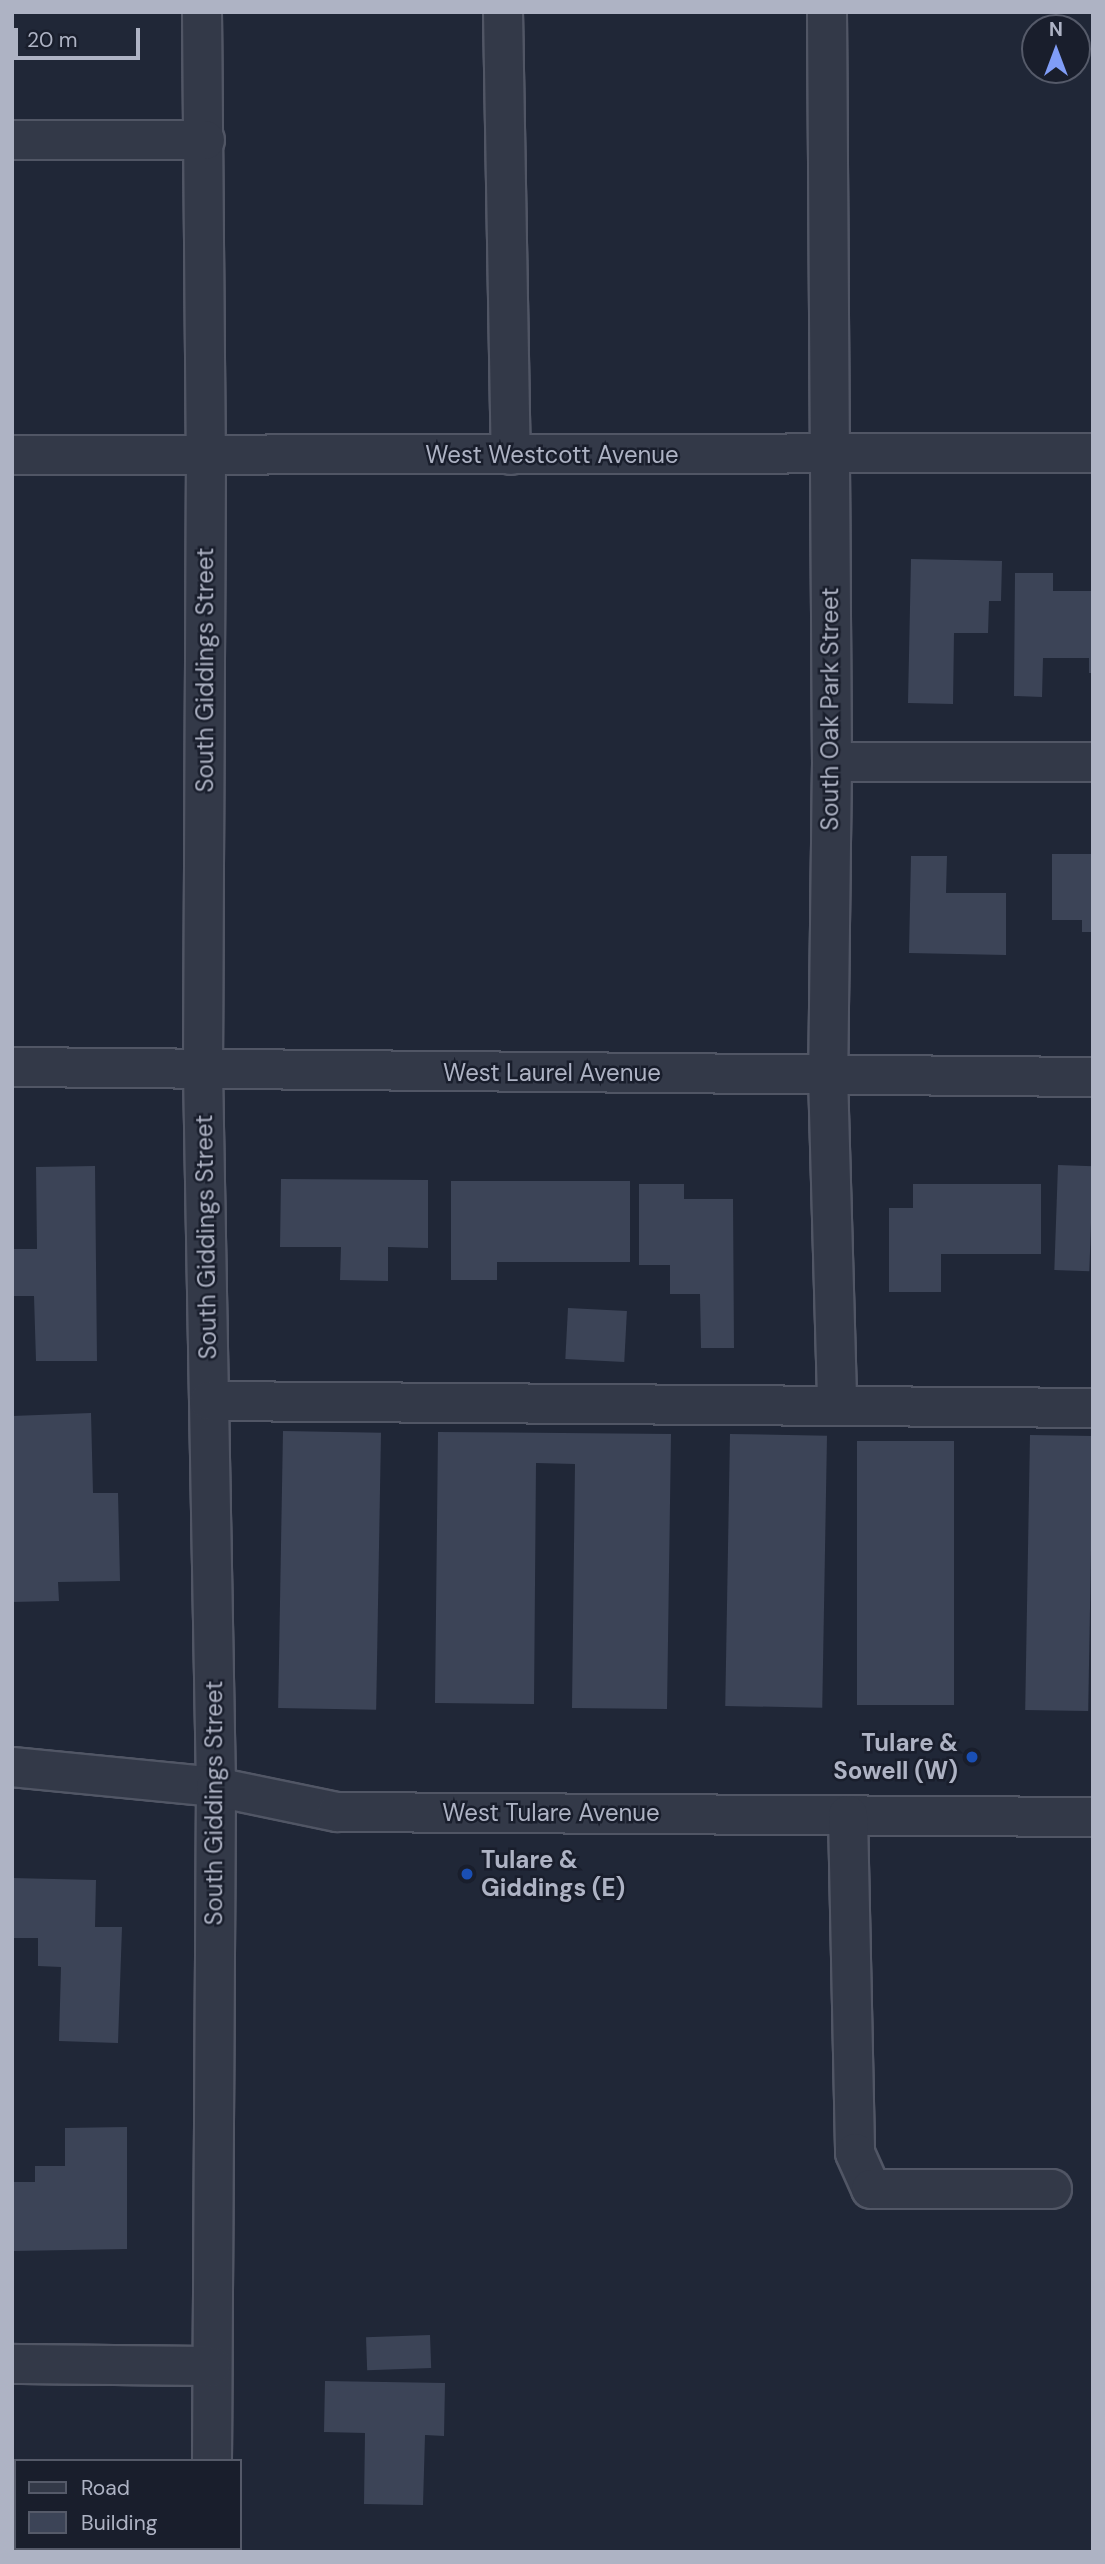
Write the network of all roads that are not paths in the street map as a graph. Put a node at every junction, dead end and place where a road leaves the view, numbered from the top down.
1 (202, 12) edge
2 (503, 12) edge
3 (827, 12) edge
4 (12, 140) edge
5 (205, 140) junction
6 (828, 453) junction
7 (1093, 453) edge
8 (12, 455) edge
9 (511, 455) junction
10 (205, 457) junction
11 (832, 762) junction
12 (1093, 762) edge
13 (12, 1068) edge
14 (203, 1071) junction
15 (828, 1075) junction
16 (1093, 1077) edge
17 (209, 1401) junction
18 (837, 1406) junction
19 (1093, 1408) edge
20 (12, 1767) edge
21 (216, 1787) junction
22 (848, 1815) junction
23 (1093, 1817) edge
24 (1052, 2189) dead end
25 (12, 2364) edge
26 (211, 2366) junction
27 (212, 2459) edge

1 - 5 street, South Giddings Street
2 - 9 street
3 - 6 street, South Oak Park Street
4 - 5 street
5 - 10 street, South Giddings Street
6 - 7 street, West Westcott Avenue
6 - 9 street, West Westcott Avenue
6 - 11 street, South Oak Park Street
8 - 10 street, West Westcott Avenue
9 - 10 street, West Westcott Avenue
10 - 14 street, South Giddings Street
11 - 12 street
11 - 15 street, South Oak Park Street
13 - 14 street, West Laurel Avenue
14 - 15 street, West Laurel Avenue
14 - 17 street, South Giddings Street
15 - 16 street, West Laurel Avenue
15 - 18 street, South Oak Park Street
17 - 18 street
17 - 21 street, South Giddings Street
18 - 19 street
20 - 21 street, West Tulare Avenue
21 - 22 street, West Tulare Avenue
21 - 26 street, South Giddings Street
22 - 23 street, West Tulare Avenue
22 - 24 street
25 - 26 street
26 - 27 street, South Giddings Street

